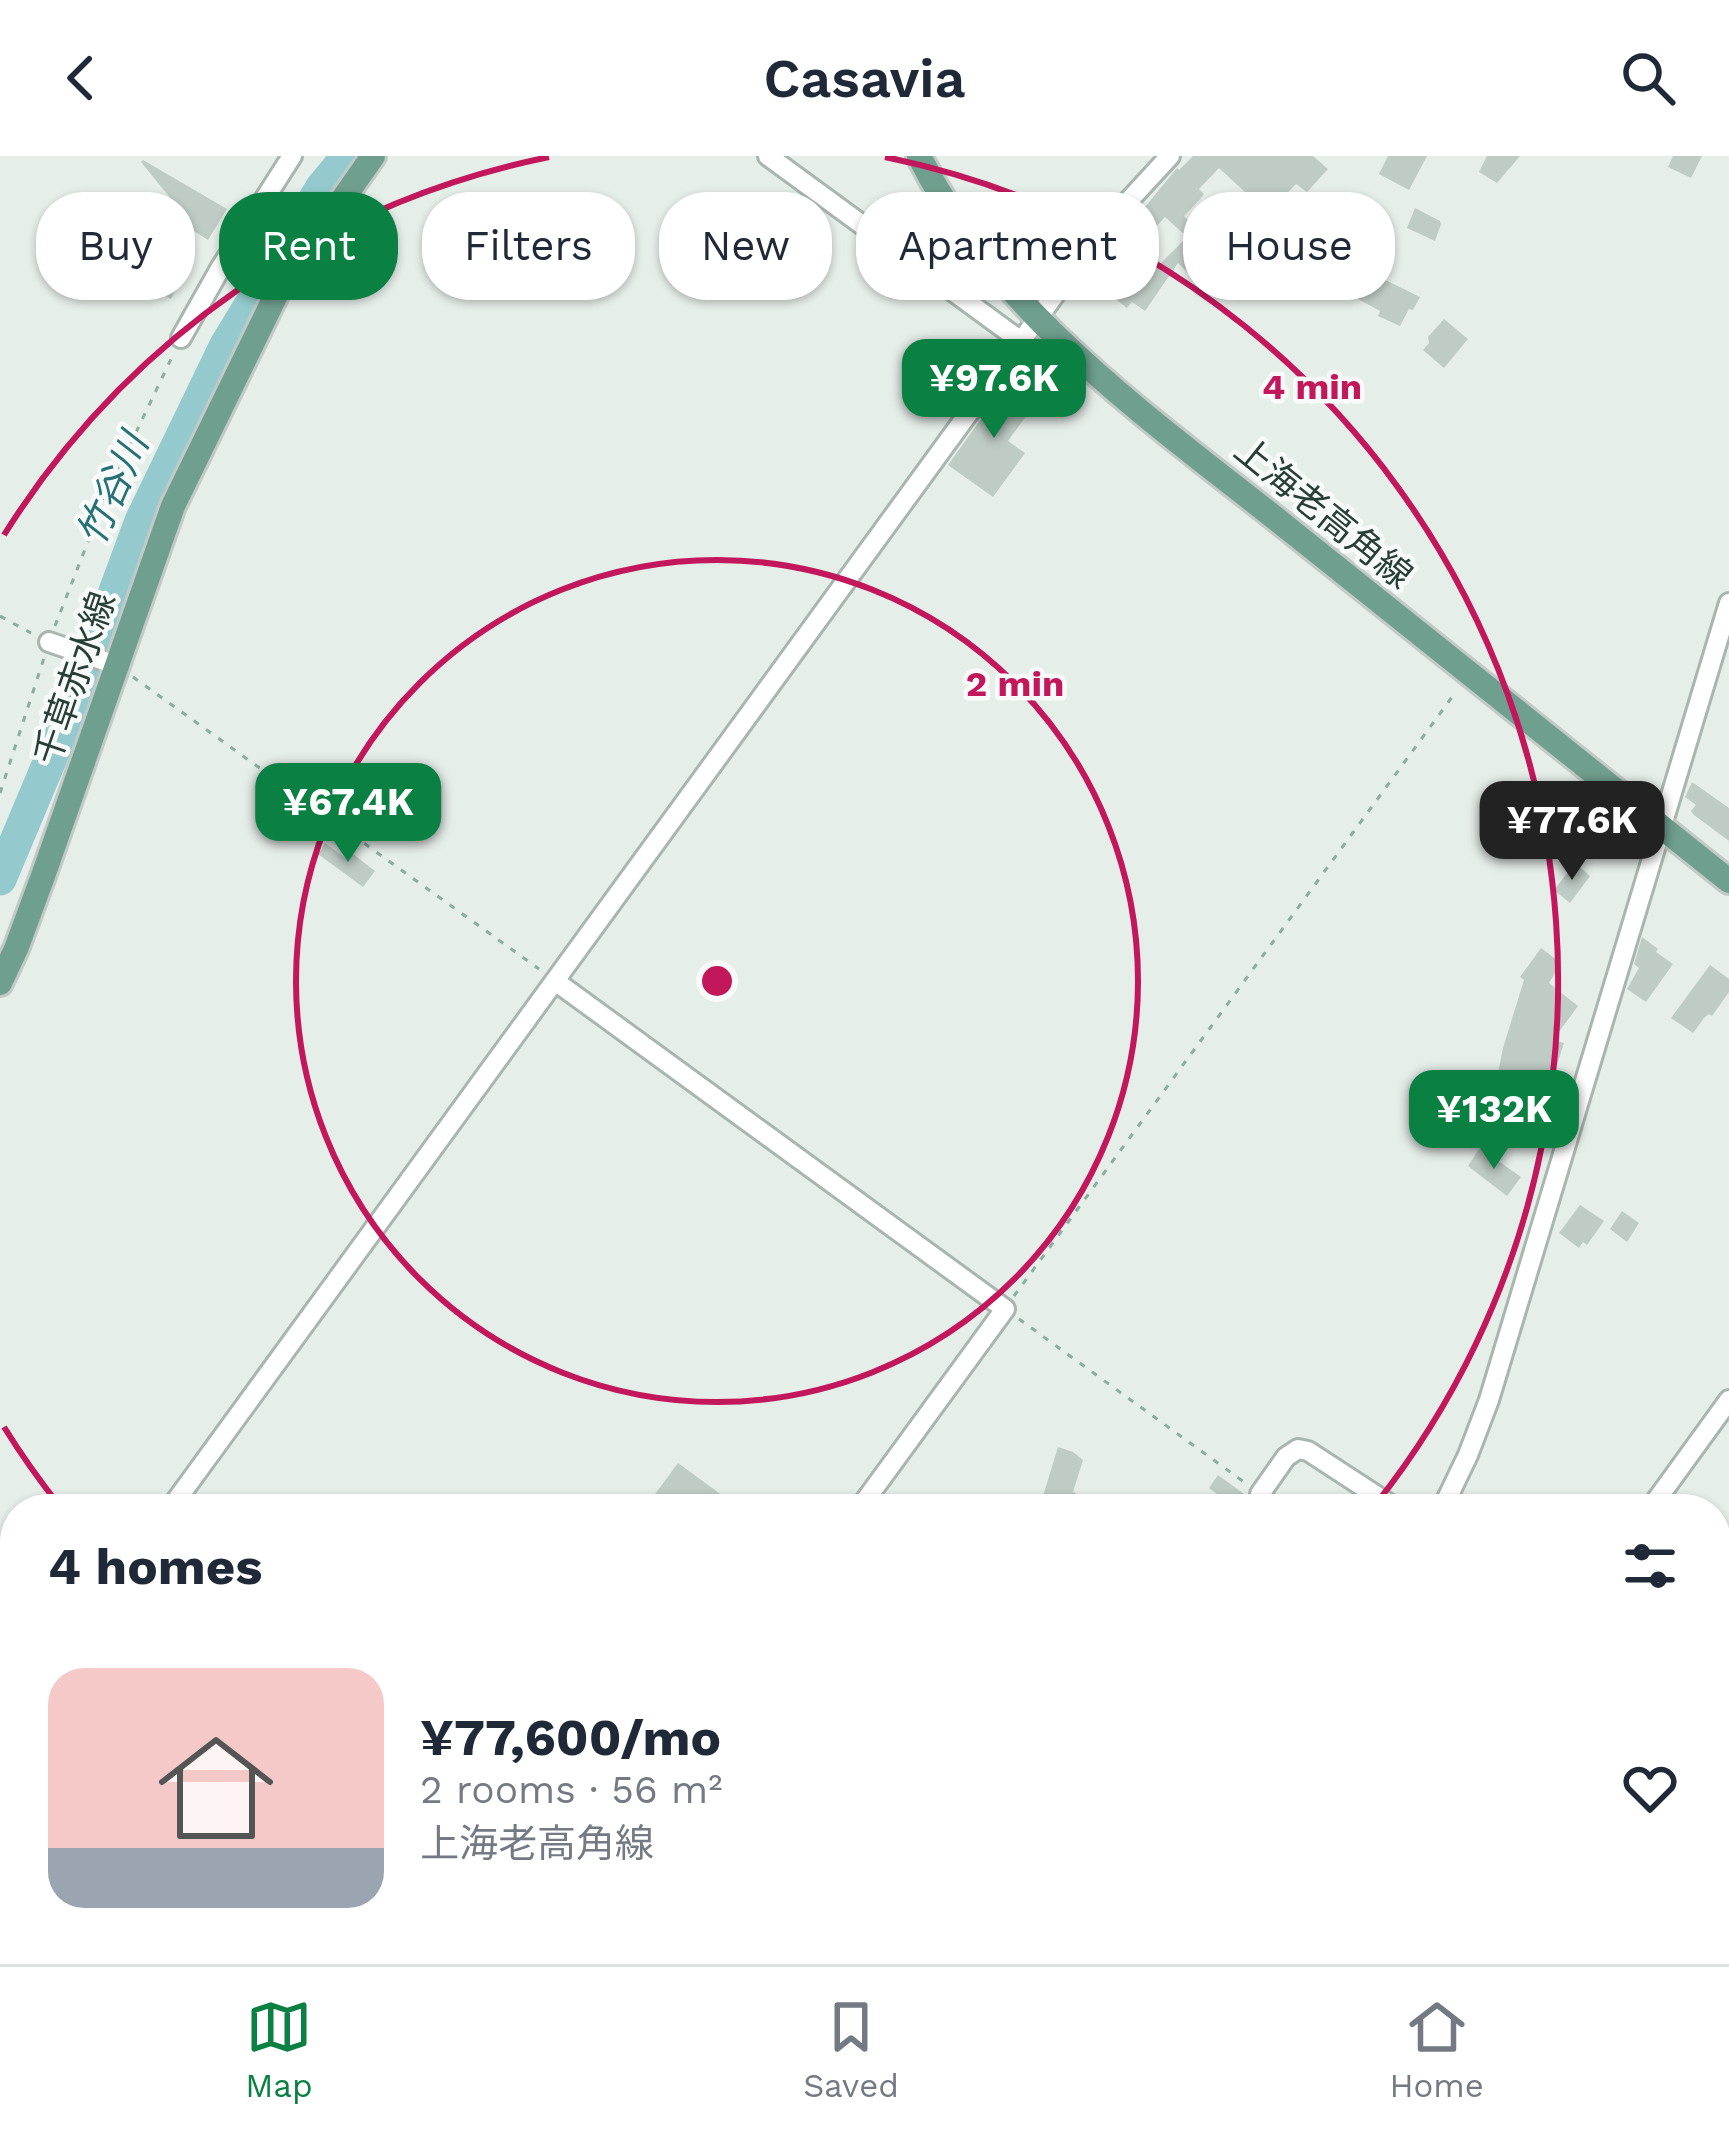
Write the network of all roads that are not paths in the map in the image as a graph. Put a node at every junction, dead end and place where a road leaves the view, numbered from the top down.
1 (292, 156) edge
2 (374, 156) edge
3 (768, 156) edge
4 (919, 156) edge
5 (1170, 156) edge
6 (1038, 319) junction
7 (181, 338) road end
8 (1021, 341) junction
9 (1729, 603) edge
10 (49, 642) road end
11 (116, 664) junction
12 (1660, 826) junction
13 (1729, 881) edge
14 (555, 981) junction
15 (0, 983) edge
16 (1729, 1400) edge
17 (181, 1494) edge
18 (870, 1494) edge
19 (1270, 1494) edge
20 (1374, 1494) edge
21 (1449, 1494) edge
22 (1660, 1494) edge

1 - 7 street
2 - 11 main road, 千草赤水線
3 - 8 street
4 - 6 main road, 上海老高角線
5 - 6 street
6 - 8 street
6 - 12 main road, 上海老高角線
8 - 14 street
9 - 12 street
10 - 11 street
11 - 15 main road, 千草赤水線
12 - 13 main road, 上海老高角線
12 - 21 street
14 - 17 street
14 - 18 street
16 - 22 street
19 - 20 street

